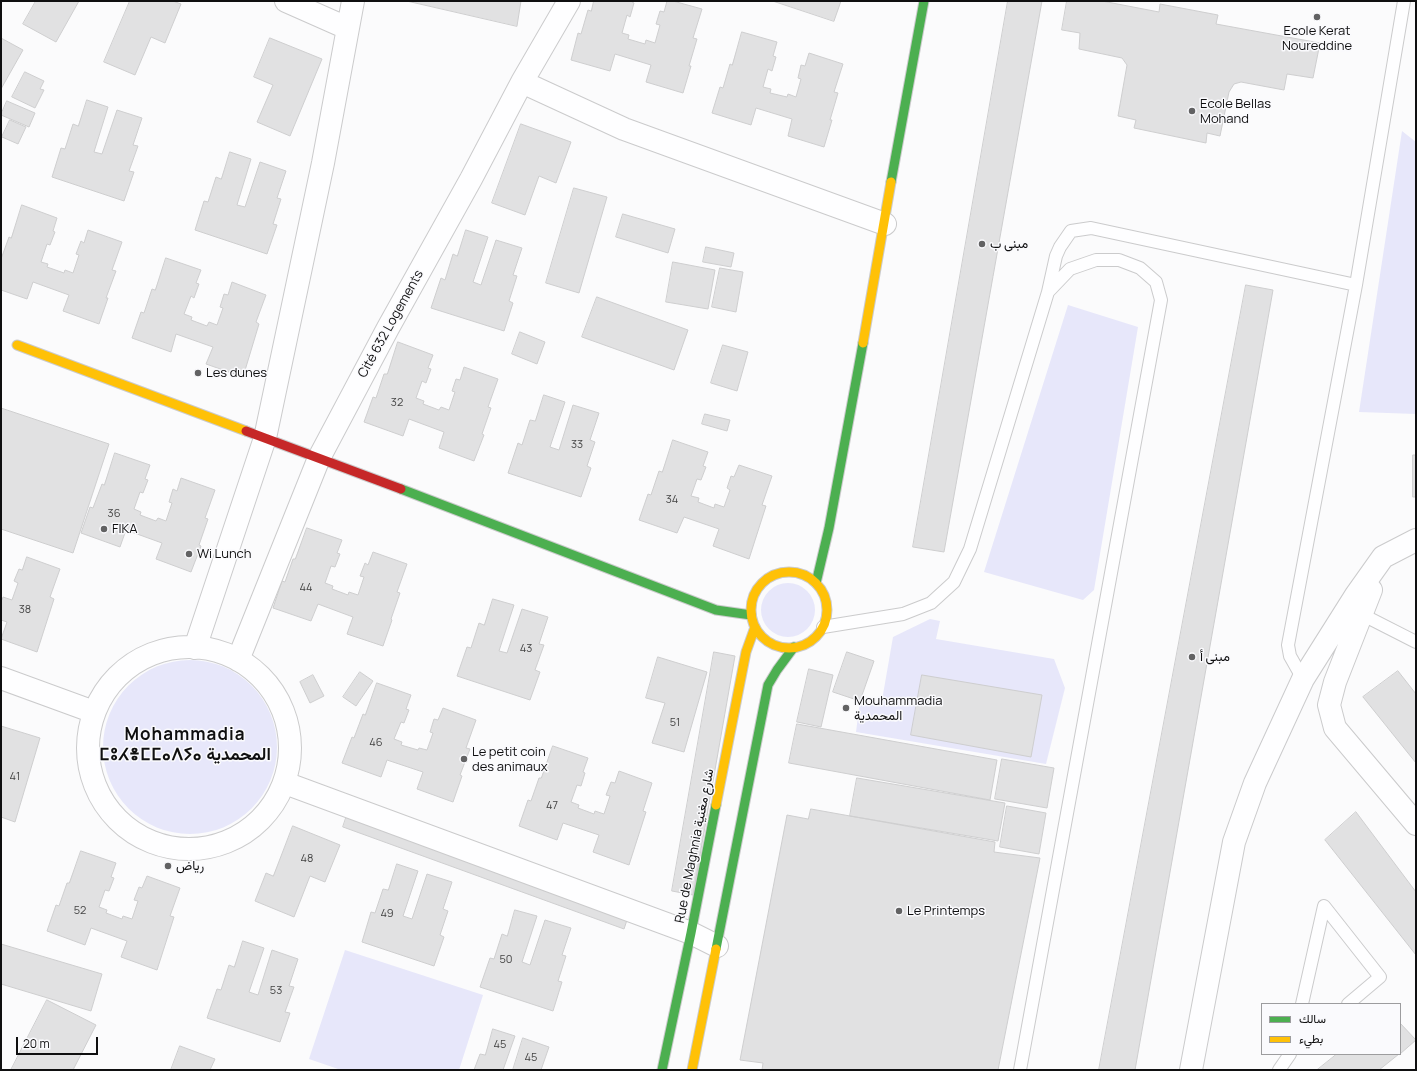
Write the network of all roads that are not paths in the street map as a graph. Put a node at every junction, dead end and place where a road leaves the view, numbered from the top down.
1 (286, 1) edge
2 (352, 1) edge
3 (569, 1) edge
4 (924, 1) edge
5 (1404, 1) edge
6 (348, 28) junction
7 (522, 82) junction
8 (884, 224) junction
9 (1356, 285) junction
10 (1048, 292) junction
11 (16, 345) dead end
12 (265, 438) junction
13 (319, 458) junction
14 (1416, 540) edge
15 (1383, 557) junction
16 (816, 583) junction
17 (1361, 614) junction
18 (751, 615) junction
19 (755, 627) junction
20 (823, 627) junction
21 (1416, 642) edge
22 (794, 647) junction
23 (195, 648) junction
24 (238, 660) junction
25 (1, 678) edge
26 (1303, 679) junction
27 (94, 712) junction
28 (285, 783) junction
29 (1416, 824) edge
30 (691, 933) junction
31 (717, 946) junction
32 (1302, 1003) edge
33 (1349, 1003) edge
34 (1289, 1055) edge
35 (662, 1070) edge
36 (692, 1070) edge
37 (1020, 1070) edge
38 (1191, 1070) edge
39 (1279, 1070) edge

1 - 6 street
2 - 6 street
3 - 7 street, Cité 632 Logements
4 - 8 street
5 - 9 lane
6 - 12 street
7 - 8 street
7 - 13 street, Cité 632 Logements
8 - 16 street
9 - 10 lane
9 - 26 lane
10 - 20 lane
10 - 37 lane
11 - 12 street
12 - 13 street
12 - 23 street
13 - 18 street
13 - 24 street, Cité 632 Logements
14 - 15 street
15 - 17 street
15 - 26 street
16 - 18 street
16 - 20 street
17 - 21 lane
17 - 29 street
18 - 19 street
19 - 22 street
19 - 30 street, Rue de Maghnia شارع مغنية
20 - 22 street
22 - 31 street
23 - 24 street
23 - 27 street
24 - 28 street
25 - 27 street
26 - 38 street
27 - 28 street
28 - 30 street
30 - 31 street
30 - 35 street, Rue de Maghnia شارع مغنية
31 - 36 street
32 - 33 lane
34 - 39 lane

